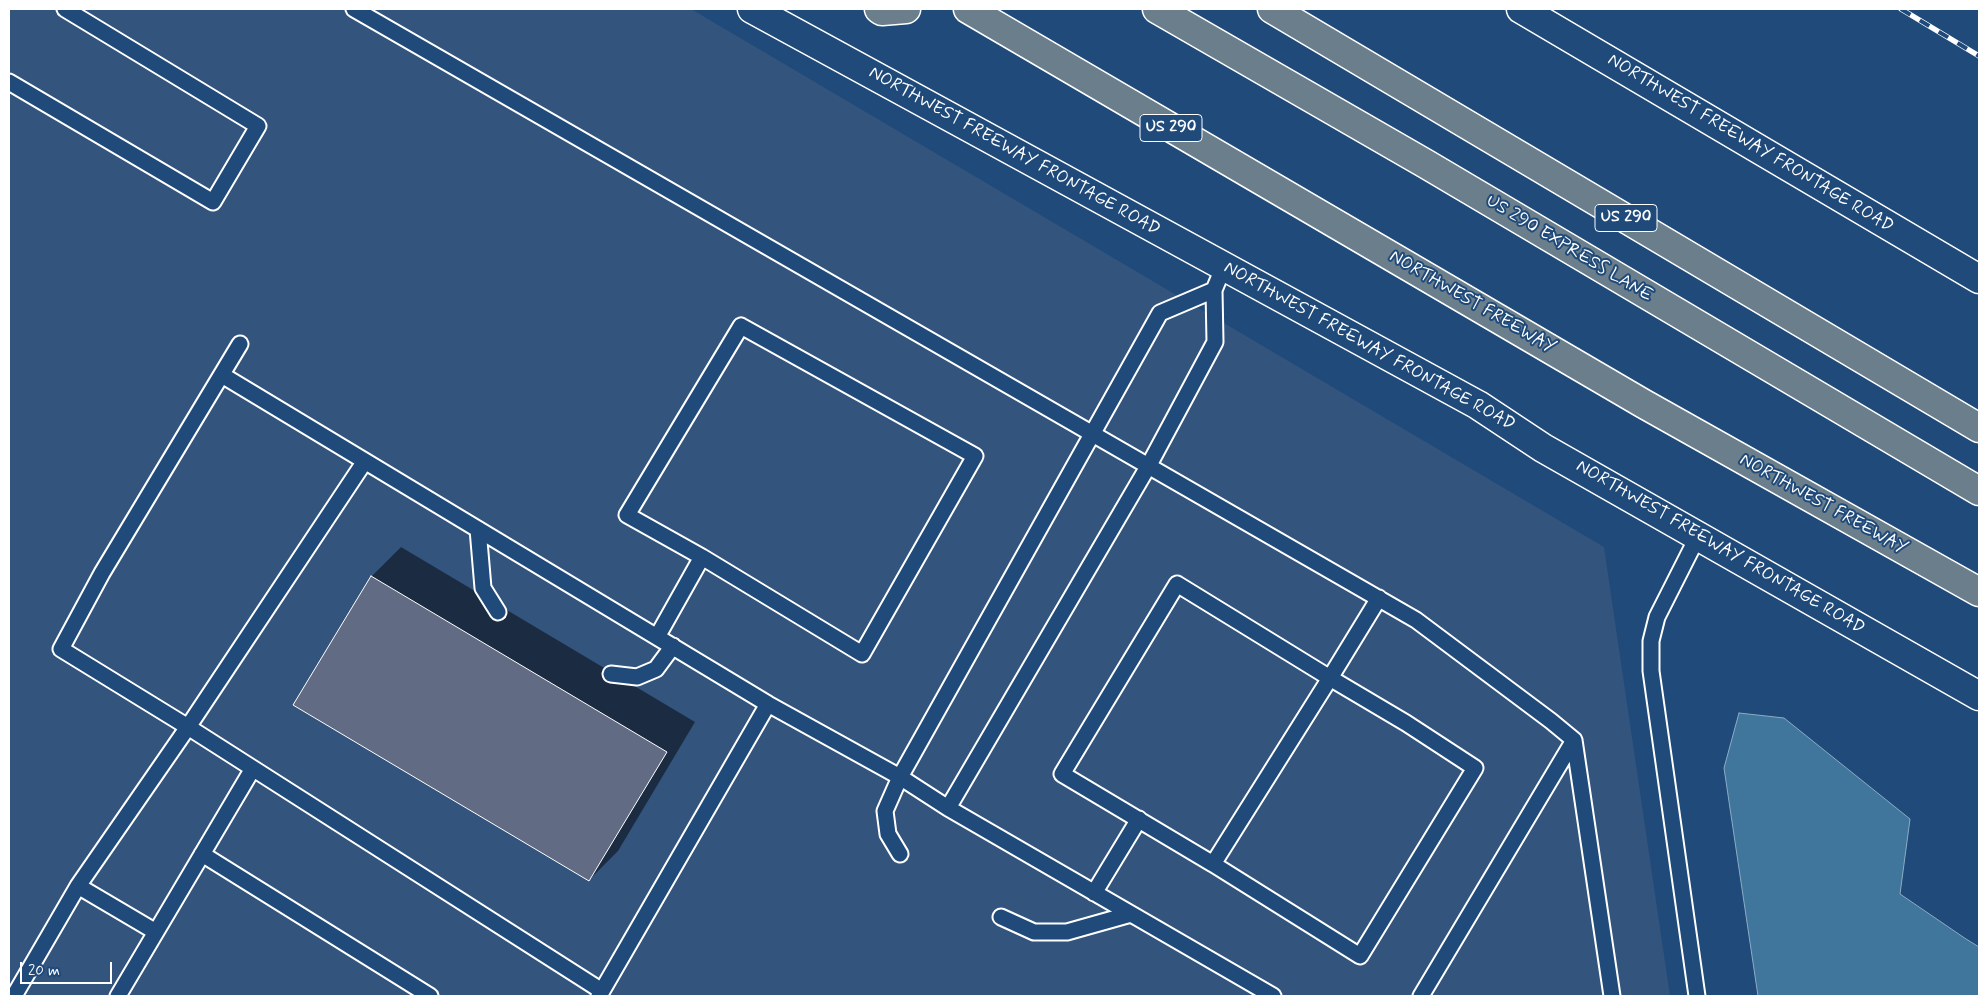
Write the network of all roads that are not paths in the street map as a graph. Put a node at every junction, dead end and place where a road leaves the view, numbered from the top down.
1 (65, 9) edge
2 (354, 9) edge
3 (752, 9) edge
4 (879, 9) edge
5 (906, 9) edge
6 (968, 9) edge
7 (1158, 9) edge
8 (1272, 9) edge
9 (1521, 9) edge
10 (9, 82) edge
11 (1219, 278) junction
12 (1979, 279) edge
13 (240, 344) dead end
14 (222, 375) junction
15 (1979, 428) edge
16 (1093, 433) junction
17 (365, 461) junction
18 (1149, 465) junction
19 (1979, 492) edge
20 (478, 529) junction
21 (1698, 536) junction
22 (702, 557) junction
23 (1979, 592) edge
24 (1379, 598) junction
25 (498, 612) dead end
26 (657, 637) junction
27 (673, 646) junction
28 (611, 674) dead end
29 (1330, 678) junction
30 (1979, 696) edge
31 (768, 704) junction
32 (188, 727) junction
33 (1574, 740) junction
34 (252, 770) junction
35 (900, 777) junction
36 (948, 808) junction
37 (1139, 819) junction
38 (202, 854) junction
39 (900, 854) dead end
40 (1213, 864) junction
41 (78, 886) junction
42 (1094, 893) junction
43 (1131, 914) junction
44 (1002, 916) dead end
45 (156, 932) junction
46 (601, 994) edge
47 (14, 996) edge
48 (118, 996) edge
49 (430, 996) edge
50 (1273, 996) edge
51 (1421, 996) edge
52 (1612, 996) edge
53 (1697, 996) edge

1 - 10 lane
2 - 16 lane
3 - 11 main road, NORTHWEST FREEWAY FRONTAGE ROAD
4 - 5 highway
6 - 23 highway, NORTHWEST FREEWAY / US 290
7 - 19 highway, US 290 EXPRESS LANE
8 - 15 highway, US 290
9 - 12 main road, NORTHWEST FREEWAY FRONTAGE ROAD
11 - 16 lane
11 - 18 lane
11 - 21 main road, NORTHWEST FREEWAY FRONTAGE ROAD
13 - 14 lane
14 - 17 lane
14 - 32 lane
16 - 18 lane
16 - 35 lane
17 - 20 lane
17 - 32 lane
18 - 24 lane
18 - 36 lane
20 - 25 lane
20 - 26 lane
21 - 30 main road, NORTHWEST FREEWAY FRONTAGE ROAD
21 - 53 lane
22 - 22 lane
22 - 26 lane
24 - 29 lane
24 - 33 lane
26 - 27 lane
27 - 28 lane
27 - 31 lane
29 - 37 lane
29 - 40 lane
29 - 40 lane
31 - 35 lane
31 - 46 lane
32 - 34 lane
32 - 41 lane
33 - 51 lane
33 - 52 lane
34 - 38 lane
34 - 46 lane
35 - 36 lane
35 - 39 lane
36 - 42 lane
37 - 40 lane
37 - 42 lane
38 - 45 lane
38 - 49 lane
41 - 45 lane
41 - 47 lane
42 - 43 lane
43 - 44 lane
43 - 50 lane
45 - 48 lane

